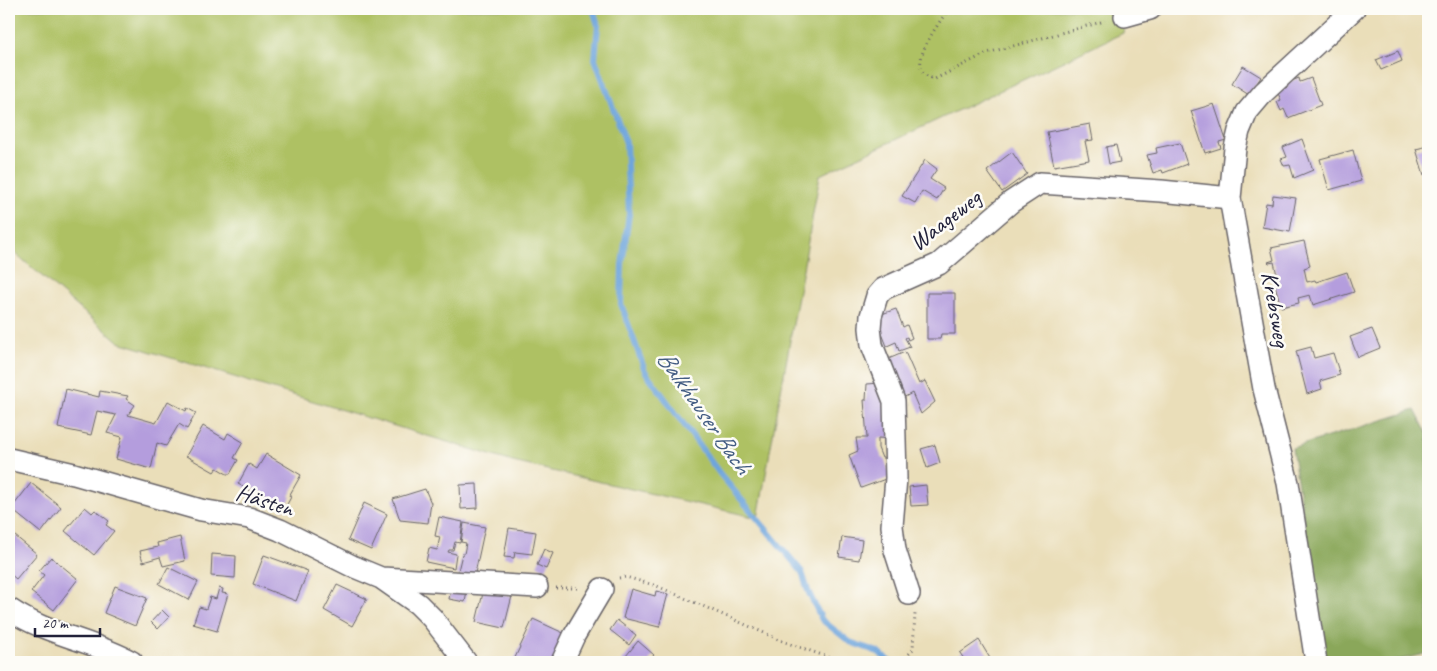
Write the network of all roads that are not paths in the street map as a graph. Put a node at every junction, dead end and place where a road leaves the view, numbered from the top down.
1 (1150, 9) edge
2 (1354, 9) edge
3 (1125, 16) road end
4 (1230, 198) junction
5 (9, 459) edge
6 (381, 578) junction
7 (537, 587) road end
8 (602, 589) road end
9 (909, 594) road end
10 (9, 610) edge
11 (132, 662) edge
12 (466, 662) edge
13 (562, 662) edge
14 (1316, 662) edge

1 - 3 street
2 - 4 street, Krebsweg
4 - 9 street, Waageweg
4 - 14 street, Krebsweg
5 - 6 street, Hästen
6 - 7 street
6 - 12 street, Hästen
8 - 13 street
10 - 11 street

